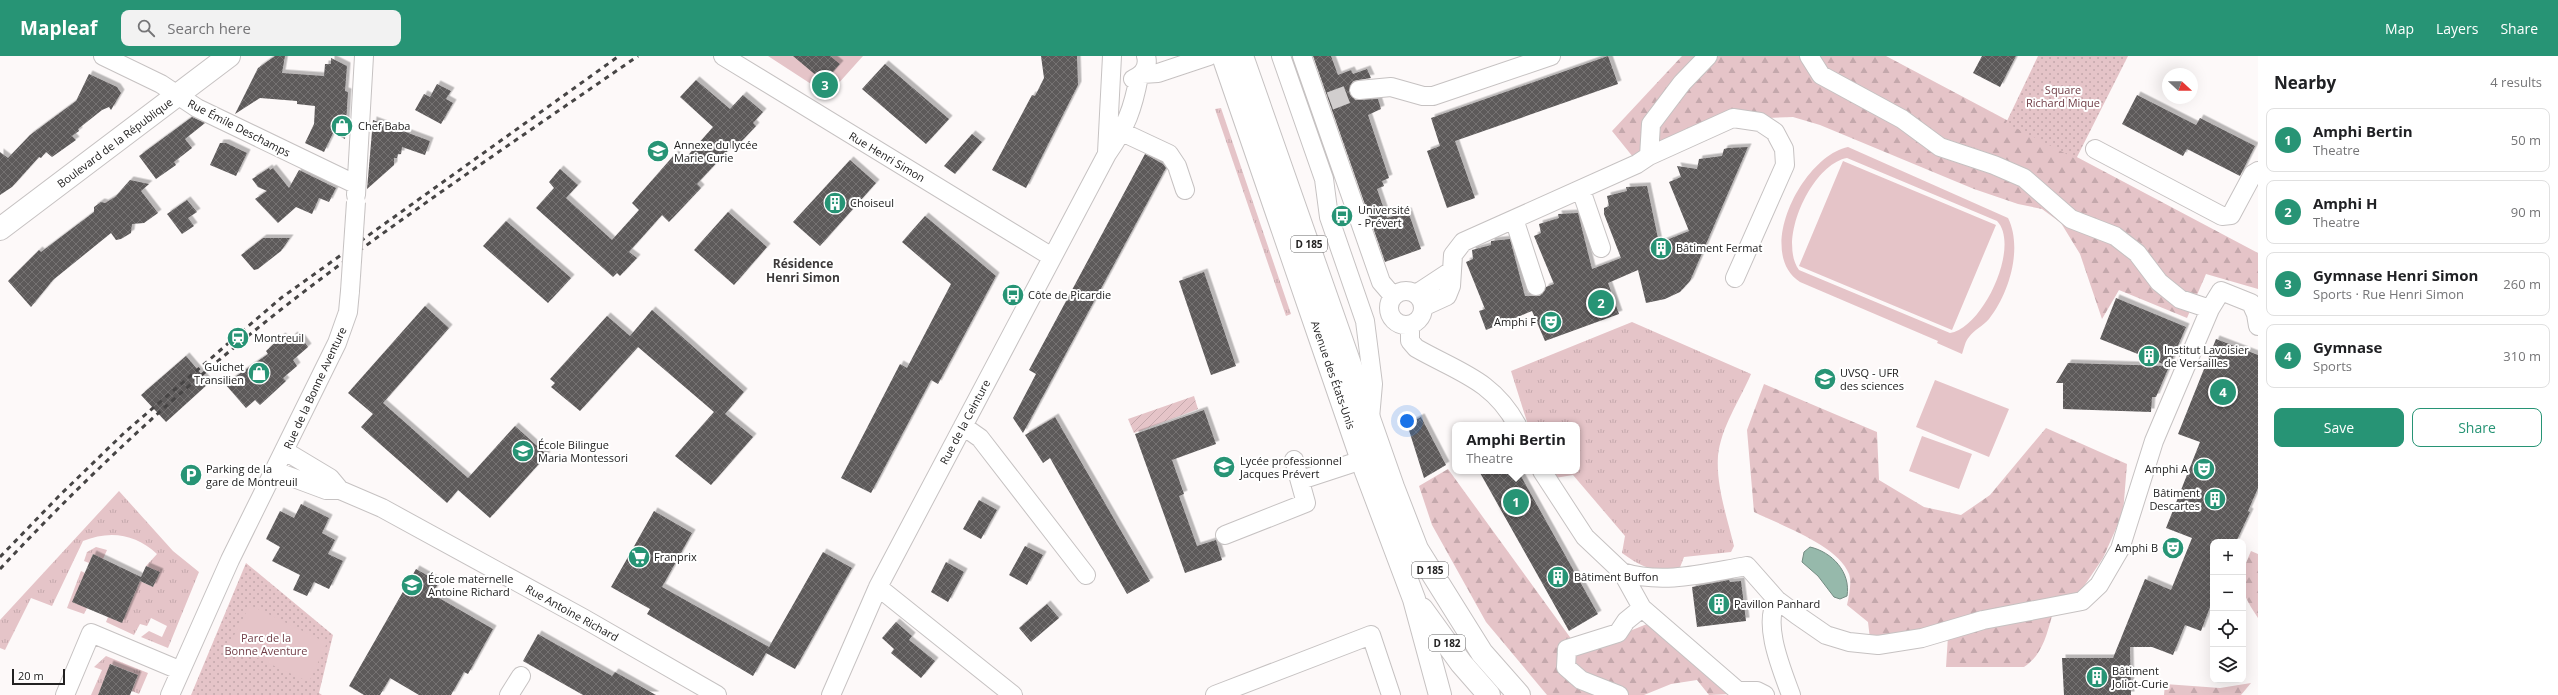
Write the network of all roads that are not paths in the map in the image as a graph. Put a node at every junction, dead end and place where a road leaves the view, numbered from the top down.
1 (103, 56) edge
2 (229, 56) edge
3 (364, 56) edge
4 (723, 56) edge
5 (1146, 56) edge
6 (1168, 56) edge
7 (1209, 56) edge
8 (1223, 56) edge
9 (1281, 56) edge
10 (1302, 56) edge
11 (1551, 56) edge
12 (1708, 56) edge
13 (1810, 56) edge
14 (1112, 62) edge
15 (1190, 63) junction
16 (1240, 68) edge
17 (1141, 75) junction
18 (1359, 90) tunnel mouth
19 (177, 96) junction
20 (1122, 132) junction
21 (2095, 149) dead end
22 (1107, 154) junction
23 (1649, 156) junction
24 (2258, 171) edge
25 (1342, 173) junction
26 (1324, 179) junction
27 (356, 184) junction
28 (1185, 190) dead end
29 (1581, 190) junction
30 (1514, 219) junction
31 (0, 229) edge
32 (1601, 248) dead end
33 (1052, 257) junction
34 (1734, 278) dead end
35 (1536, 286) dead end
36 (1393, 296) junction
37 (1420, 300) junction
38 (2210, 309) junction
39 (1410, 325) junction
40 (2258, 326) edge
41 (1370, 418) junction
42 (1515, 422) edge
43 (963, 426) junction
44 (285, 451) junction
45 (1294, 460) dead end
46 (1362, 460) junction
47 (275, 471) junction
48 (1544, 474) edge
49 (1300, 480) junction
50 (340, 490) junction
51 (1225, 535) dead end
52 (1622, 572) junction
53 (1086, 575) dead end
54 (878, 587) junction
55 (1414, 599) junction
56 (1777, 600) junction
57 (1642, 608) junction
58 (1482, 653) junction
59 (179, 670) junction
60 (522, 676) dead end
61 (1483, 692) edge
62 (1739, 693) edge
63 (65, 695) edge
64 (170, 695) edge
65 (509, 695) edge
66 (717, 695) edge
67 (831, 695) edge
68 (1013, 695) edge
69 (1216, 695) edge
70 (1390, 695) edge
71 (1440, 695) edge
72 (1519, 695) edge
73 (1619, 695) edge
74 (1765, 695) edge
75 (1791, 695) edge

1 - 19 street, Rue Émile Deschamps
2 - 19 main road, Boulevard de la République
3 - 27 street, Rue de la Bonne Aventure
4 - 33 street, Rue Henri Simon
5 - 17 street, Rue de la Ceinture
6 - 15 street
7 - 15 street
8 - 16 main road, Avenue des États-Unis / D 185
9 - 26 street, Avenue des États-Unis
10 - 25 street
11 - 18 street
12 - 23 street
13 - 38 street
14 - 17 street, Rue de la Ceinture
14 - 22 street, Rue de la Ceinture
15 - 17 street
16 - 41 main road, Avenue des États-Unis / D 185
16 - 46 main road, Avenue des États-Unis / D 185
17 - 20 street, Rue de la Ceinture
19 - 27 street, Rue Émile Deschamps
19 - 31 main road, Boulevard de la République
20 - 22 street, Rue de la Ceinture
20 - 28 street
21 - 24 street
22 - 33 street, Rue de la Ceinture
23 - 29 street
23 - 34 street
25 - 26 street
25 - 36 street
26 - 41 street, Avenue des États-Unis
27 - 44 street, Rue de la Bonne Aventure, bridge
29 - 30 street
29 - 32 street
30 - 35 street
30 - 37 street
33 - 43 street, Rue de la Ceinture
36 - 37 street
36 - 39 street
37 - 39 street
38 - 40 street
38 - 56 street
39 - 42 street
41 - 58 main road, Avenue des États-Unis / D 185
43 - 53 street
43 - 54 street, Rue de la Ceinture
44 - 47 street, Rue de la Bonne Aventure
44 - 50 street, Rue Antoine Richard
45 - 49 street
46 - 49 street
46 - 55 main road, Avenue des États-Unis / D 185
47 - 50 street, Rue Antoine Richard
47 - 59 street, Rue de la Bonne Aventure
48 - 52 street
49 - 51 street
50 - 66 street, Rue Antoine Richard
52 - 56 street
52 - 57 street
54 - 67 street, Rue de la Ceinture
54 - 68 street
55 - 61 main road, D 182
55 - 71 main road, Avenue des États-Unis / D 185
56 - 75 street
57 - 62 street
57 - 73 street
58 - 61 main road
58 - 72 main road, Avenue des États-Unis
59 - 63 street
59 - 64 street, Rue de la Bonne Aventure
60 - 65 street
62 - 74 street
69 - 70 street

